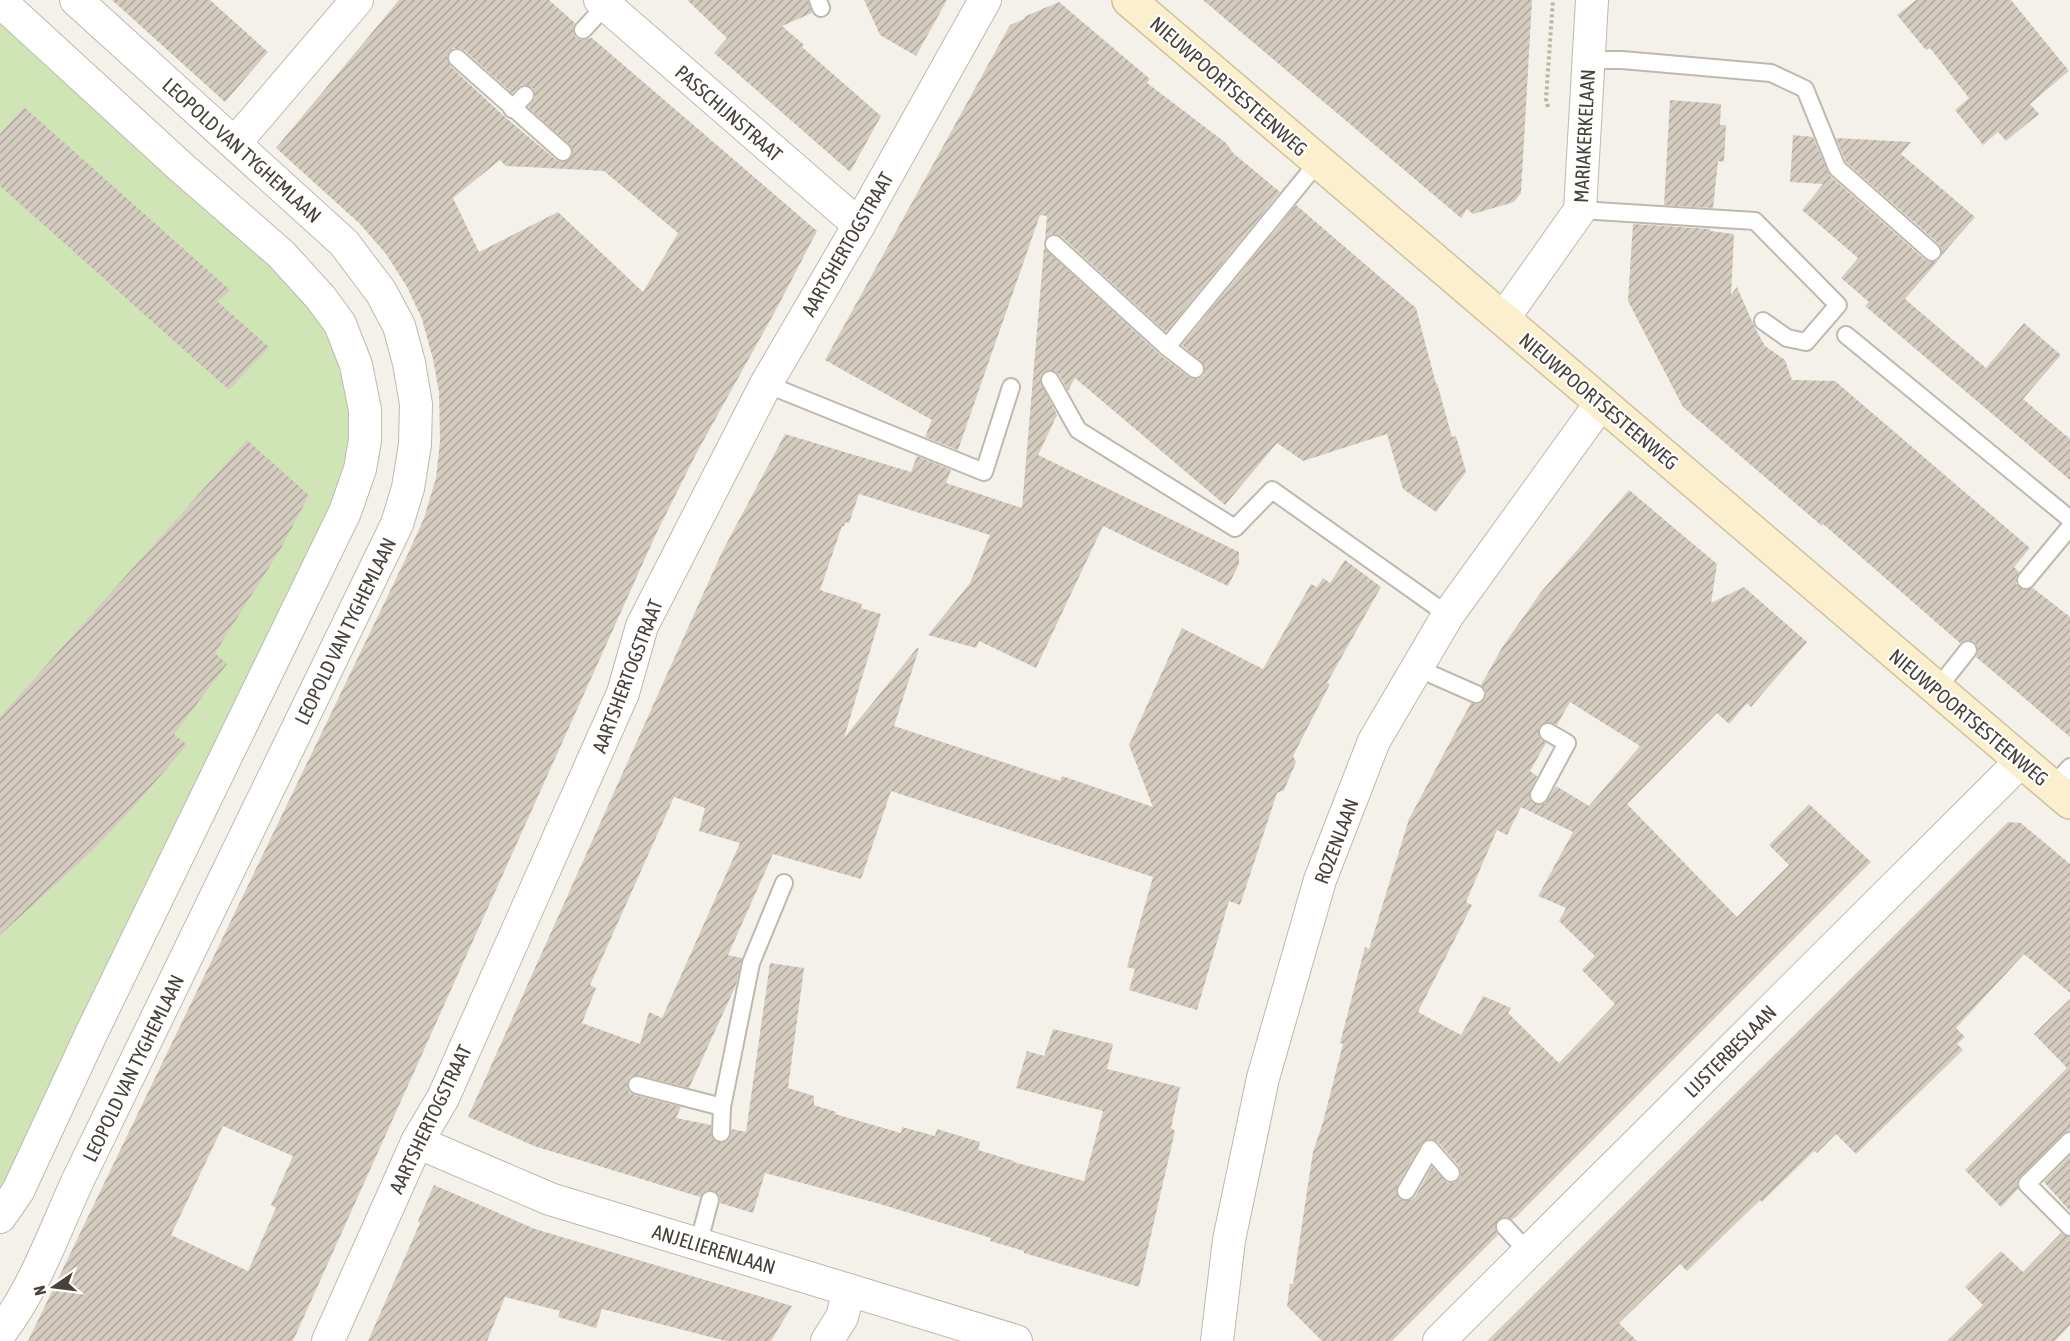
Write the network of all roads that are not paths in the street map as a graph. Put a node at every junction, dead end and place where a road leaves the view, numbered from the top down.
1 (76, 0) edge
2 (357, 0) edge
3 (985, 0) edge
4 (1129, 0) edge
5 (1592, 0) edge
6 (0, 1) edge
7 (603, 3) edge
8 (583, 30) dead end
9 (457, 58) dead end
10 (1588, 60) junction
11 (525, 95) dead end
12 (512, 109) junction
13 (235, 143) junction
14 (563, 152) dead end
15 (1318, 162) junction
16 (1580, 210) junction
17 (859, 225) junction
18 (1054, 244) dead end
19 (1932, 252) dead end
20 (1503, 320) junction
21 (1763, 321) dead end
22 (1846, 335) dead end
23 (1167, 347) junction
24 (1195, 369) dead end
25 (1050, 380) dead end
26 (766, 384) junction
27 (1011, 387) dead end
28 (1601, 403) junction
29 (2070, 519) edge
30 (2070, 526) edge
31 (2026, 580) dead end
32 (1448, 615) junction
33 (1968, 650) dead end
34 (1416, 668) junction
35 (1937, 689) junction
36 (1476, 694) dead end
37 (1548, 732) dead end
38 (2021, 761) junction
39 (2064, 785) edge
40 (1539, 795) dead end
41 (783, 883) dead end
42 (637, 1085) dead end
43 (722, 1107) junction
44 (721, 1133) dead end
45 (2070, 1141) edge
46 (417, 1142) junction
47 (1451, 1173) dead end
48 (1407, 1191) dead end
49 (710, 1200) dead end
50 (0, 1217) edge
51 (1505, 1227) dead end
52 (2070, 1227) edge
53 (698, 1245) junction
54 (1528, 1252) junction
55 (849, 1290) junction
56 (0, 1333) edge
57 (328, 1341) edge
58 (827, 1341) edge
59 (1016, 1341) edge
60 (1217, 1341) edge
61 (1438, 1341) edge

1 - 13 street, LEOPOLD VAN TYGHEMLAAN
2 - 13 street
3 - 17 street, AARTSHERTOGSTRAAT
4 - 15 main road, NIEUWPOORTSESTEENWEG
5 - 10 street, MARIAKERKELAAN
6 - 50 street
7 - 8 lane
7 - 17 street, PASSCHIJNSTRAAT
9 - 12 lane
10 - 16 street, MARIAKERKELAAN
10 - 19 lane
11 - 12 lane
12 - 14 lane
13 - 56 street, LEOPOLD VAN TYGHEMLAAN
15 - 20 main road, NIEUWPOORTSESTEENWEG
15 - 23 lane
16 - 20 street, MARIAKERKELAAN
16 - 21 lane
17 - 26 street, AARTSHERTOGSTRAAT
18 - 23 lane
20 - 28 main road, NIEUWPOORTSESTEENWEG
22 - 29 lane
23 - 24 lane
25 - 32 lane
26 - 27 lane
26 - 46 street, AARTSHERTOGSTRAAT
28 - 32 street, ROZENLAAN
28 - 35 main road, NIEUWPOORTSESTEENWEG
30 - 31 lane
32 - 34 street, ROZENLAAN
33 - 35 lane
34 - 36 lane
34 - 60 street, ROZENLAAN
35 - 38 main road, NIEUWPOORTSESTEENWEG
37 - 40 lane
38 - 39 main road, NIEUWPOORTSESTEENWEG
38 - 54 street, LIJSTERBESLAAN
41 - 43 lane
42 - 43 lane
43 - 44 lane
45 - 52 lane
46 - 53 street, ANJELIERENLAAN
46 - 57 street, AARTSHERTOGSTRAAT
47 - 48 lane
49 - 53 lane
51 - 54 lane
53 - 55 street, ANJELIERENLAAN
54 - 61 street, LIJSTERBESLAAN
55 - 58 street
55 - 59 street, ANJELIERENLAAN

